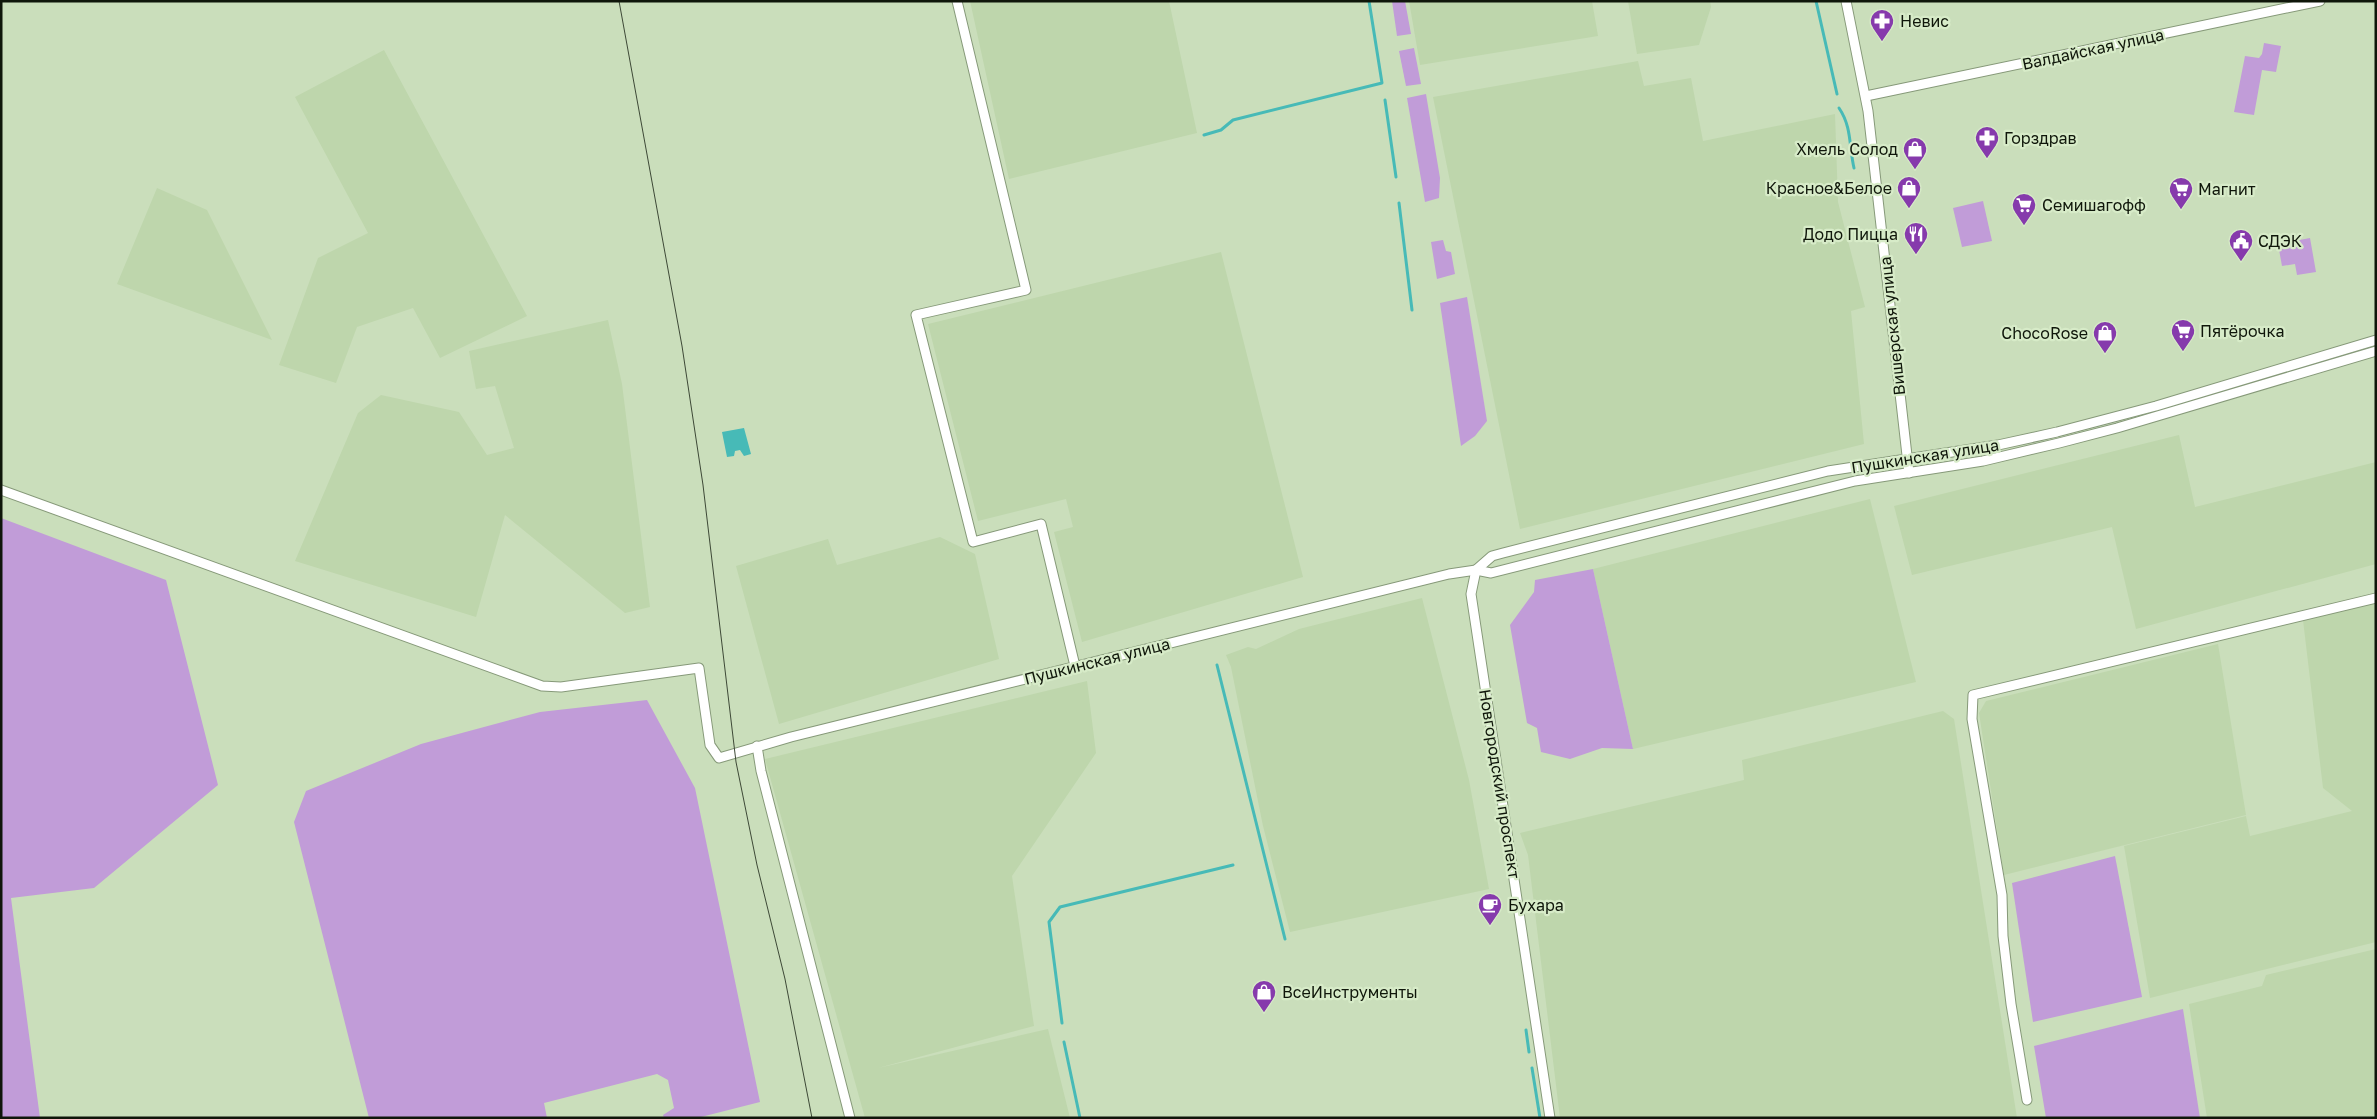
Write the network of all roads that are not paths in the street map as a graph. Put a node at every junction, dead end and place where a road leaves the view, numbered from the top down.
1 (957, 1) edge
2 (1846, 1) edge
3 (2320, 1) edge
4 (1866, 96) junction
5 (2376, 340) edge
6 (2376, 351) edge
7 (1906, 459) junction
8 (1909, 473) junction
9 (1, 490) edge
10 (1476, 570) junction
11 (2376, 598) edge
12 (1075, 666) junction
13 (757, 746) junction
14 (2027, 1100) dead end
15 (850, 1118) edge
16 (1550, 1118) edge

1 - 12 street
2 - 4 street, Вишерская улица
3 - 4 street, Валдайская улица
4 - 7 street, Вишерская улица
5 - 7 street, Пушкинская улица
6 - 8 street, Пушкинская улица
7 - 8 street, Вишерская улица
7 - 10 street, Пушкинская улица
8 - 10 street, Пушкинская улица
9 - 13 street, Пушкинская улица
10 - 12 street, Пушкинская улица
10 - 16 street, Новгородский проспект
11 - 14 street
12 - 13 street, Пушкинская улица
13 - 15 street

